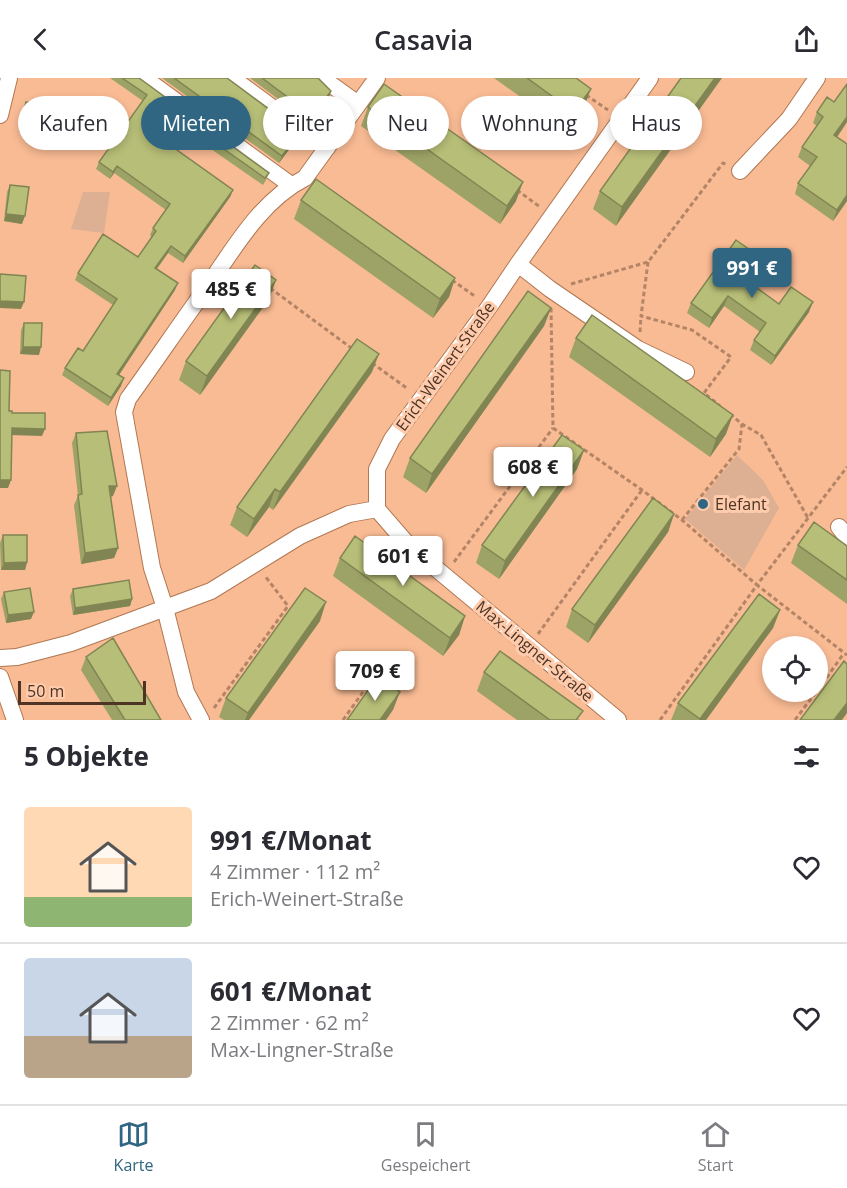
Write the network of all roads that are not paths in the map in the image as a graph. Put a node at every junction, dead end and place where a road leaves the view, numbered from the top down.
1 (9, 78) edge
2 (144, 78) edge
3 (232, 78) edge
4 (322, 78) edge
5 (377, 78) edge
6 (650, 78) edge
7 (818, 78) edge
8 (263, 101) edge
9 (358, 104) junction
10 (355, 108) edge
11 (0, 115) edge
12 (325, 150) edge
13 (740, 171) dead end
14 (298, 182) junction
15 (518, 264) junction
16 (686, 372) dead end
17 (377, 509) junction
18 (165, 608) junction
19 (0, 658) edge
20 (0, 677) edge
21 (207, 715) edge
22 (15, 720) edge
23 (618, 720) edge

1 - 11 street
2 - 14 street
3 - 8 street
4 - 9 street
5 - 9 street
6 - 15 street, Erich-Weinert-Straße
7 - 13 street
9 - 10 street
12 - 14 street
14 - 18 street
15 - 16 street
15 - 17 street, Erich-Weinert-Straße
17 - 18 street
17 - 23 street, Max-Lingner-Straße
18 - 19 street
18 - 21 street
20 - 22 street

